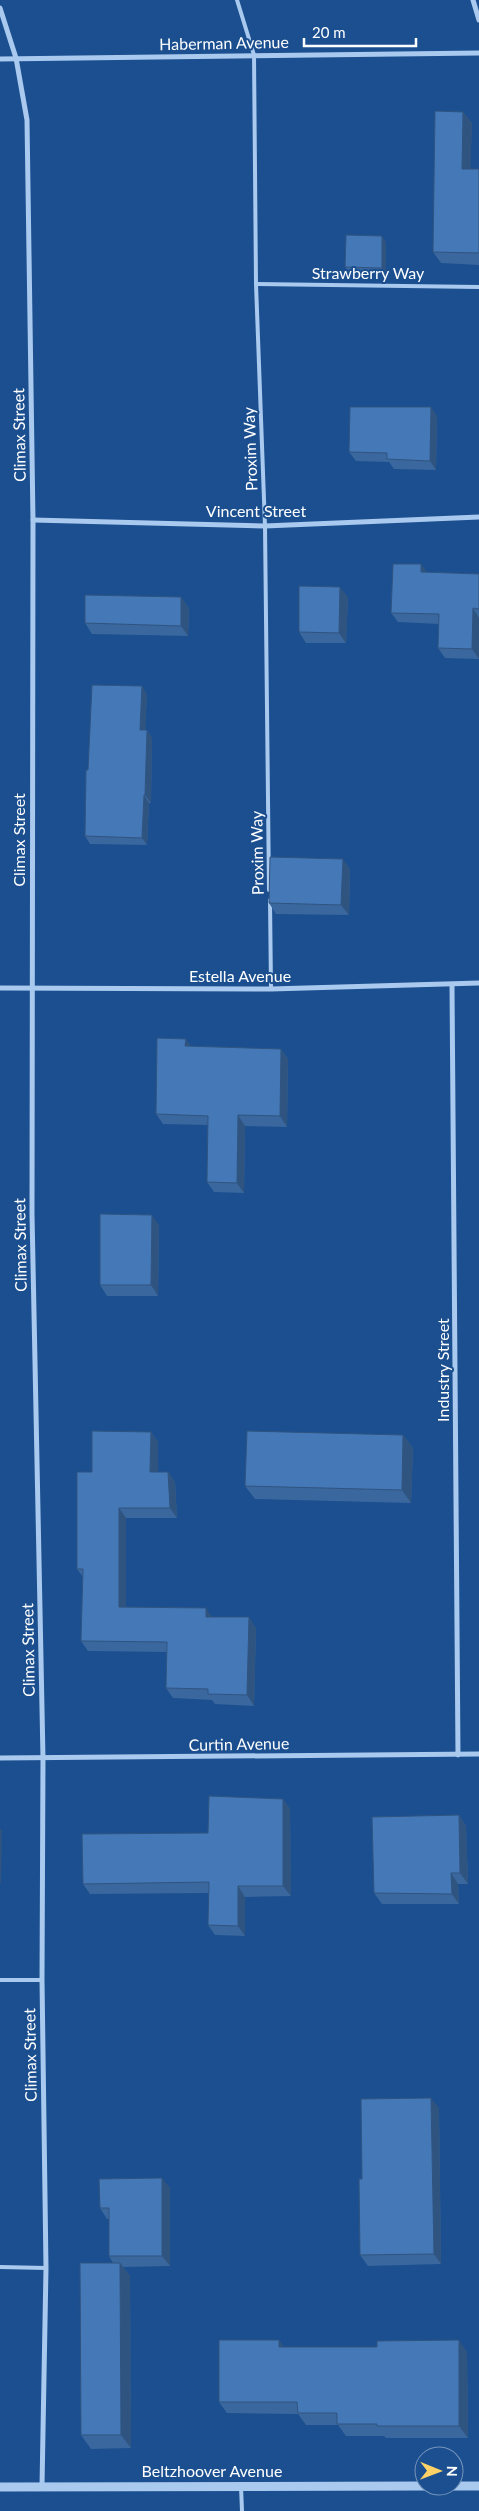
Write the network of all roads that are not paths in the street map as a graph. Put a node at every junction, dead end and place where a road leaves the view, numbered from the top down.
1 (237, 0) edge
2 (473, 0) edge
3 (0, 8) edge
4 (479, 20) edge
5 (479, 53) edge
6 (254, 55) junction
7 (16, 58) junction
8 (0, 59) edge
9 (256, 284) junction
10 (479, 287) edge
11 (479, 517) edge
12 (33, 520) junction
13 (265, 526) junction
14 (479, 984) edge
15 (452, 985) junction
16 (31, 987) junction
17 (0, 988) edge
18 (271, 989) junction
19 (458, 1754) junction
20 (479, 1754) edge
21 (0, 1758) edge
22 (43, 1758) junction
23 (0, 1980) edge
24 (42, 1980) junction
25 (0, 2267) edge
26 (46, 2268) junction
27 (42, 2486) junction
28 (241, 2486) junction
29 (414, 2486) edge
30 (464, 2486) edge
31 (479, 2486) edge
32 (0, 2487) edge
33 (242, 2511) edge

1 - 6 lane, Proxim Way
2 - 4 street
3 - 7 street, Climax Street
5 - 6 street, Haberman Avenue
6 - 7 street, Haberman Avenue
6 - 9 lane, Proxim Way
7 - 8 street, Haberman Avenue
7 - 12 street, Climax Street
9 - 10 lane, Strawberry Way
9 - 13 lane, Proxim Way
11 - 13 street, Vincent Street
12 - 13 street, Vincent Street
12 - 16 street, Climax Street
13 - 18 lane, Proxim Way
14 - 15 street, Estella Avenue
15 - 18 street, Estella Avenue
15 - 19 street, Industry Street
16 - 17 street, Estella Avenue
16 - 18 street, Estella Avenue
16 - 22 street, Climax Street
19 - 20 street, Curtin Avenue
19 - 22 street, Curtin Avenue
21 - 22 street, Curtin Avenue
22 - 24 street, Climax Street
23 - 24 lane
24 - 26 street, Climax Street
25 - 26 lane
26 - 27 street, Climax Street
27 - 28 street, Beltzhoover Avenue
27 - 32 street, Beltzhoover Avenue
28 - 29 street, Beltzhoover Avenue
28 - 33 lane
30 - 31 street

